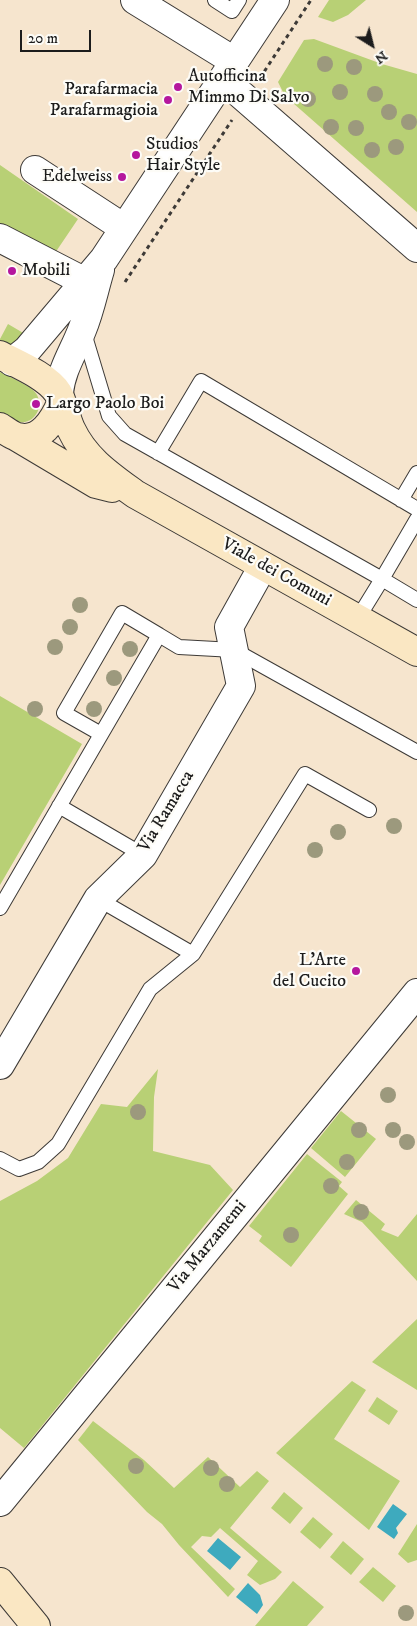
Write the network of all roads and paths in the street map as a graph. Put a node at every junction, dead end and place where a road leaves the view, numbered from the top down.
1 (135, 0) edge
2 (215, 0) edge
3 (239, 0) edge
4 (275, 0) edge
5 (311, 0) edge
6 (228, 70) junction
7 (246, 98) junction
8 (35, 170) dead end
9 (124, 228) junction
10 (0, 238) edge
11 (417, 248) edge
12 (89, 284) junction
13 (124, 284) dead end
14 (82, 329) junction
15 (6, 358) edge
16 (60, 398) junction
17 (9, 432) edge
18 (158, 453) junction
19 (417, 473) edge
20 (135, 494) junction
21 (401, 500) junction
22 (417, 509) edge
23 (417, 519) edge
24 (263, 566) junction
25 (382, 579) junction
26 (417, 600) edge
27 (358, 618) junction
28 (159, 635) junction
29 (234, 650) junction
30 (417, 652) edge
31 (101, 734) junction
32 (417, 752) edge
33 (59, 806) junction
34 (369, 810) dead end
35 (143, 854) junction
36 (98, 899) junction
37 (0, 908) edge
38 (193, 954) junction
39 (417, 993) edge
40 (0, 1066) edge
41 (0, 1158) edge
42 (0, 1502) edge
43 (0, 1582) edge
44 (36, 1626) edge

1 - 6 street
2 - 3 lane
4 - 6 street
5 - 7 path
6 - 7 street
6 - 9 street
7 - 11 street
7 - 13 path
8 - 9 street
9 - 12 street
10 - 12 street
12 - 14 street
12 - 15 street
14 - 16 street
14 - 18 lane
15 - 16 street
16 - 17 street
16 - 20 street
17 - 20 street
18 - 21 lane
18 - 25 lane
19 - 21 lane
20 - 24 street, Viale dei Comuni
21 - 22 lane
23 - 25 lane
24 - 27 street, Viale dei Comuni
24 - 29 street, Via Ramacca
25 - 26 lane
25 - 27 lane
27 - 30 street, Viale dei Comuni
28 - 29 lane
28 - 31 lane
28 - 31 lane
29 - 32 lane
29 - 35 street, Via Ramacca
31 - 33 lane
33 - 35 lane
33 - 37 lane
34 - 38 lane
35 - 36 street, Via Ramacca
36 - 38 lane
36 - 40 street, Via Ramacca
38 - 41 lane
39 - 42 street, Via Marzamemi
43 - 44 street

